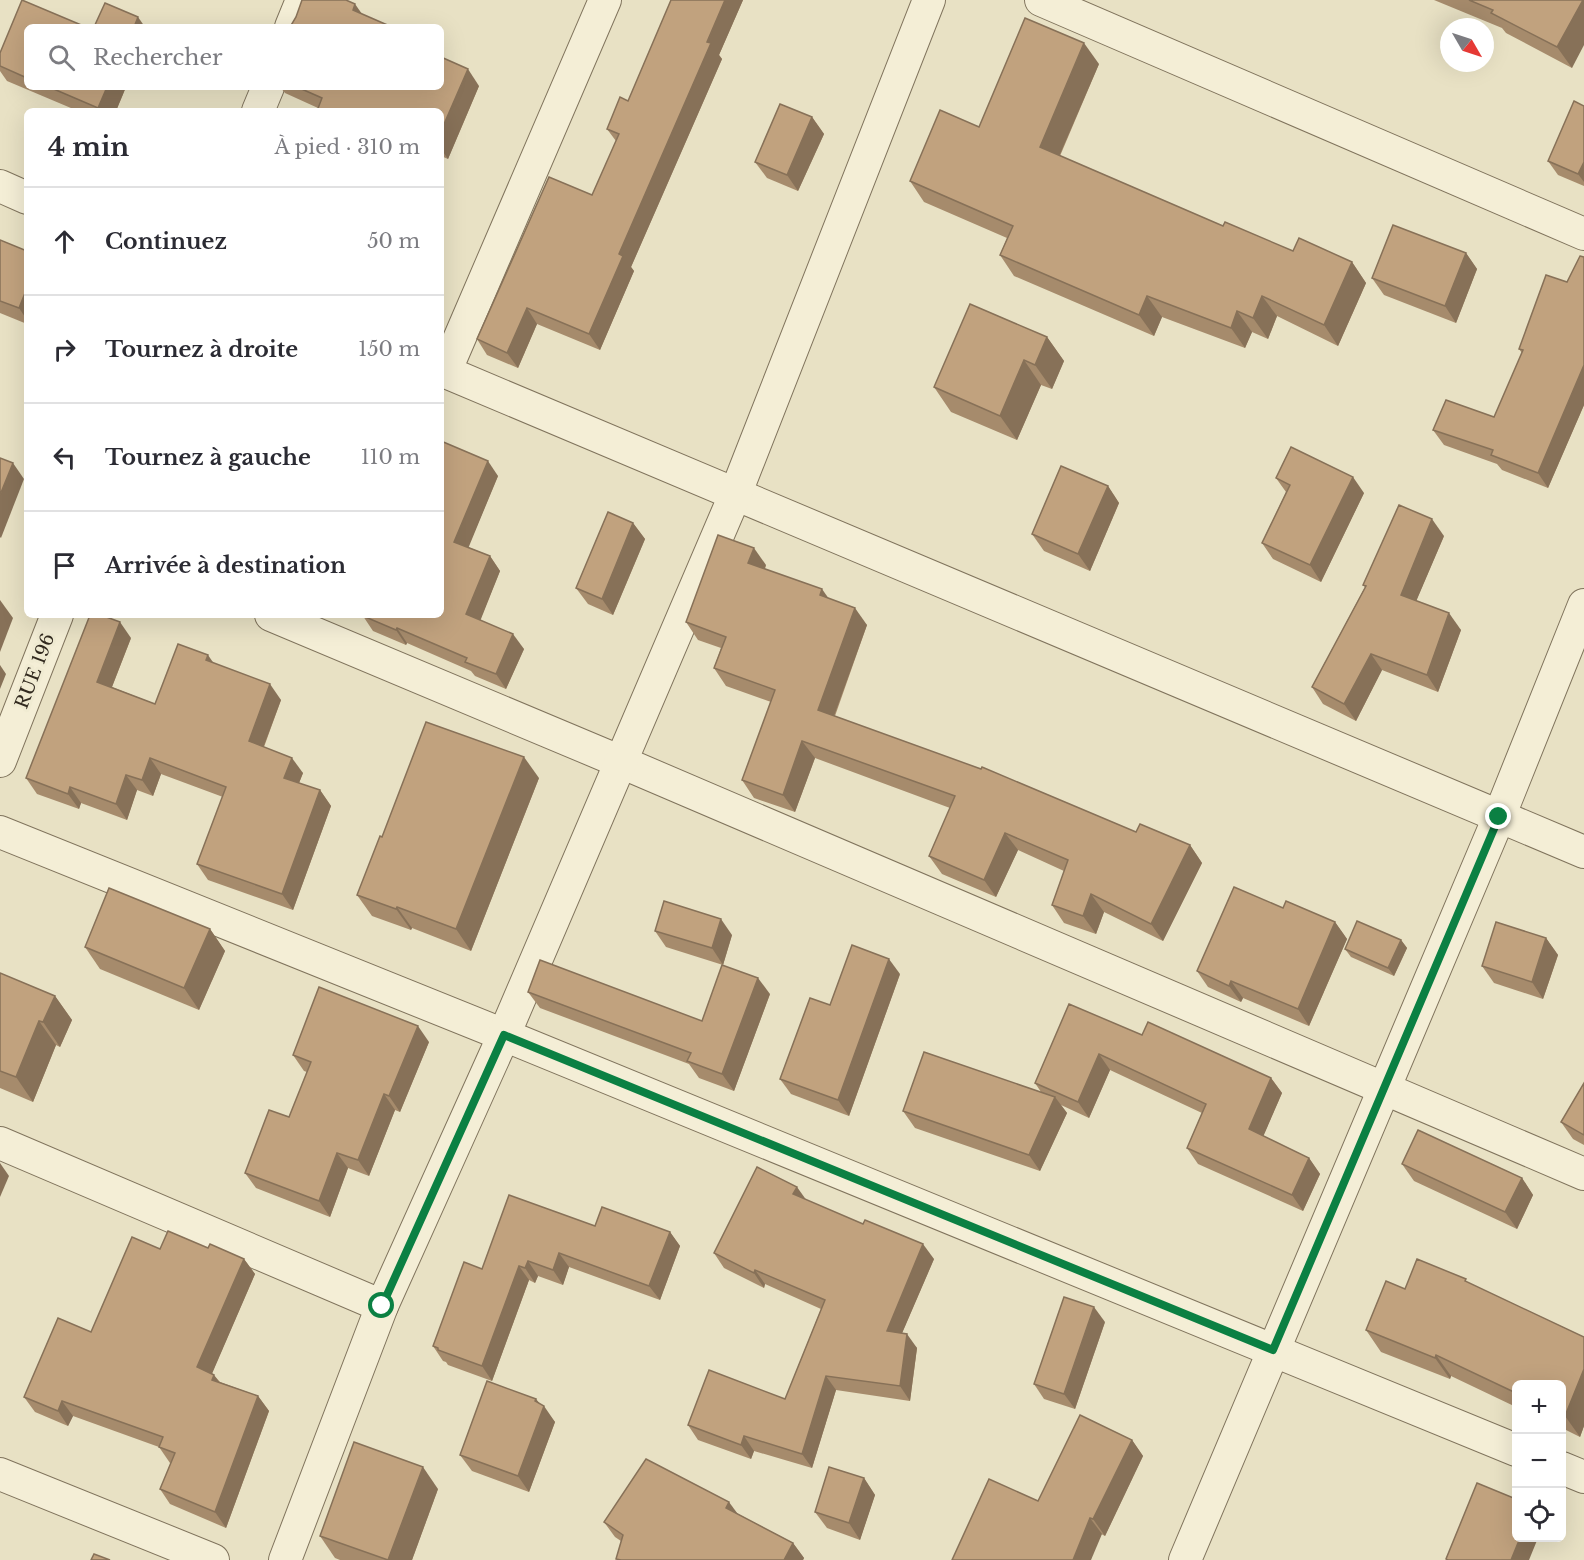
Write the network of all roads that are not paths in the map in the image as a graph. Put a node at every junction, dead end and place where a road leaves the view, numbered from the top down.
1 (302, 0) edge
2 (605, 0) edge
3 (928, 0) edge
4 (1041, 0) edge
5 (292, 24) edge
6 (267, 90) edge
7 (259, 108) edge
8 (0, 186) edge
9 (24, 197) edge
10 (1584, 234) edge
11 (444, 369) edge
12 (444, 371) edge
13 (735, 495) junction
14 (1584, 605) edge
15 (56, 618) edge
16 (278, 618) edge
17 (0, 761) edge
18 (621, 762) junction
19 (1499, 817) junction
20 (0, 832) edge
21 (1584, 852) edge
22 (504, 1035) junction
23 (1383, 1088) junction
24 (0, 1143) edge
25 (1584, 1174) edge
26 (382, 1306) junction
27 (1273, 1350) junction
28 (1512, 1448) edge
29 (1566, 1470) edge
30 (0, 1474) edge
31 (1584, 1477) edge
32 (213, 1560) edge
33 (285, 1560) edge
34 (1185, 1560) edge

1 - 5 street
2 - 11 street
3 - 13 street
4 - 10 street
6 - 7 street
8 - 9 street
12 - 13 street
13 - 18 street
13 - 19 street
14 - 19 street
15 - 17 street, RUE 196
16 - 18 street
18 - 22 street
18 - 23 street
19 - 21 street
19 - 23 street
20 - 22 street
22 - 26 street
22 - 27 street
23 - 25 street
23 - 27 street
24 - 26 street
26 - 33 street
27 - 28 street
27 - 34 street
29 - 31 street
30 - 32 street

